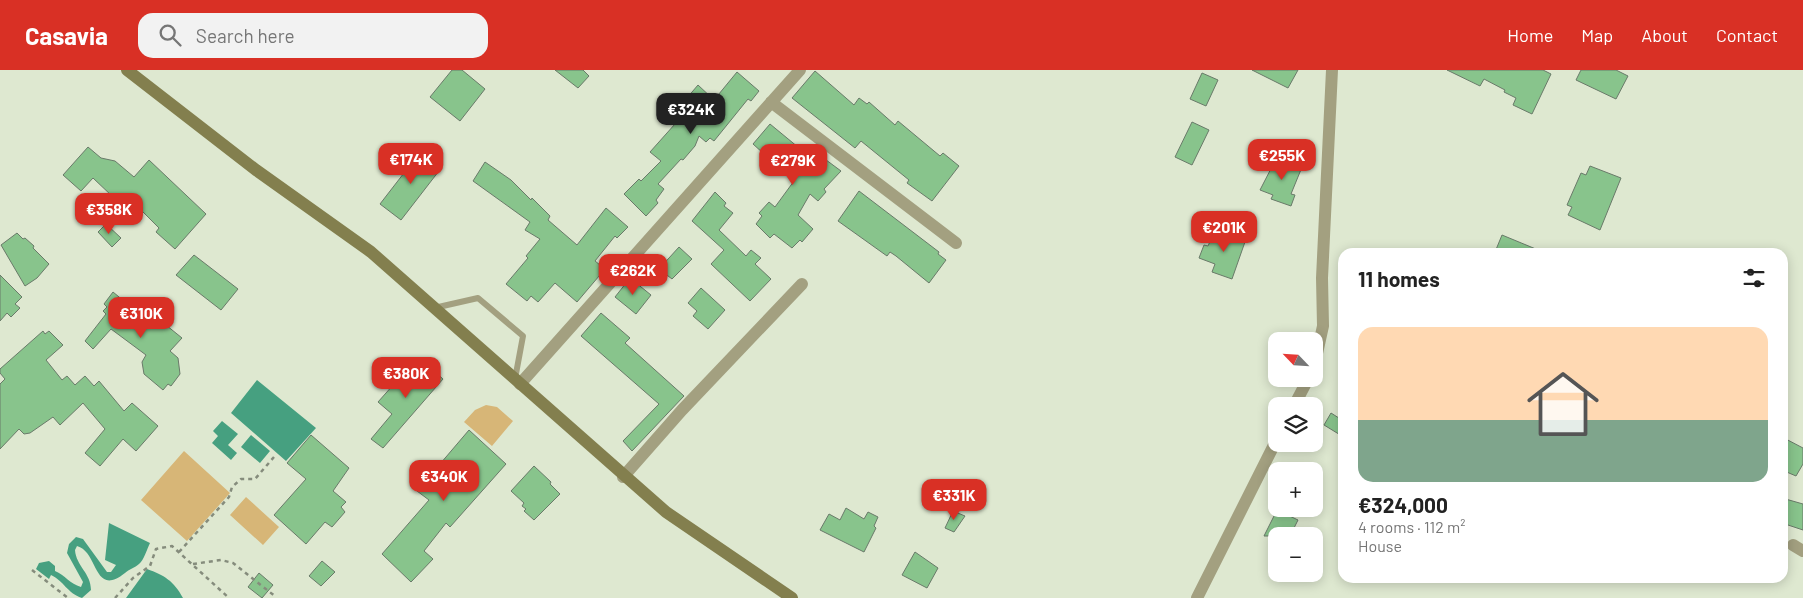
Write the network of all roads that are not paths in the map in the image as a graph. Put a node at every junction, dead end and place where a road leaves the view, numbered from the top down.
1 (127, 70) edge
2 (800, 70) edge
3 (1332, 70) edge
4 (771, 102) junction
5 (956, 243) dead end
6 (802, 284) dead end
7 (434, 308) junction
8 (1323, 332) edge
9 (517, 382) junction
10 (1270, 452) edge
11 (623, 477) junction
12 (792, 598) edge
13 (1197, 598) edge

1 - 7 main road
2 - 4 street
3 - 8 street
4 - 5 street
4 - 9 street
6 - 11 street
7 - 9 main road
7 - 9 lane
9 - 11 main road
10 - 13 street
11 - 12 main road

